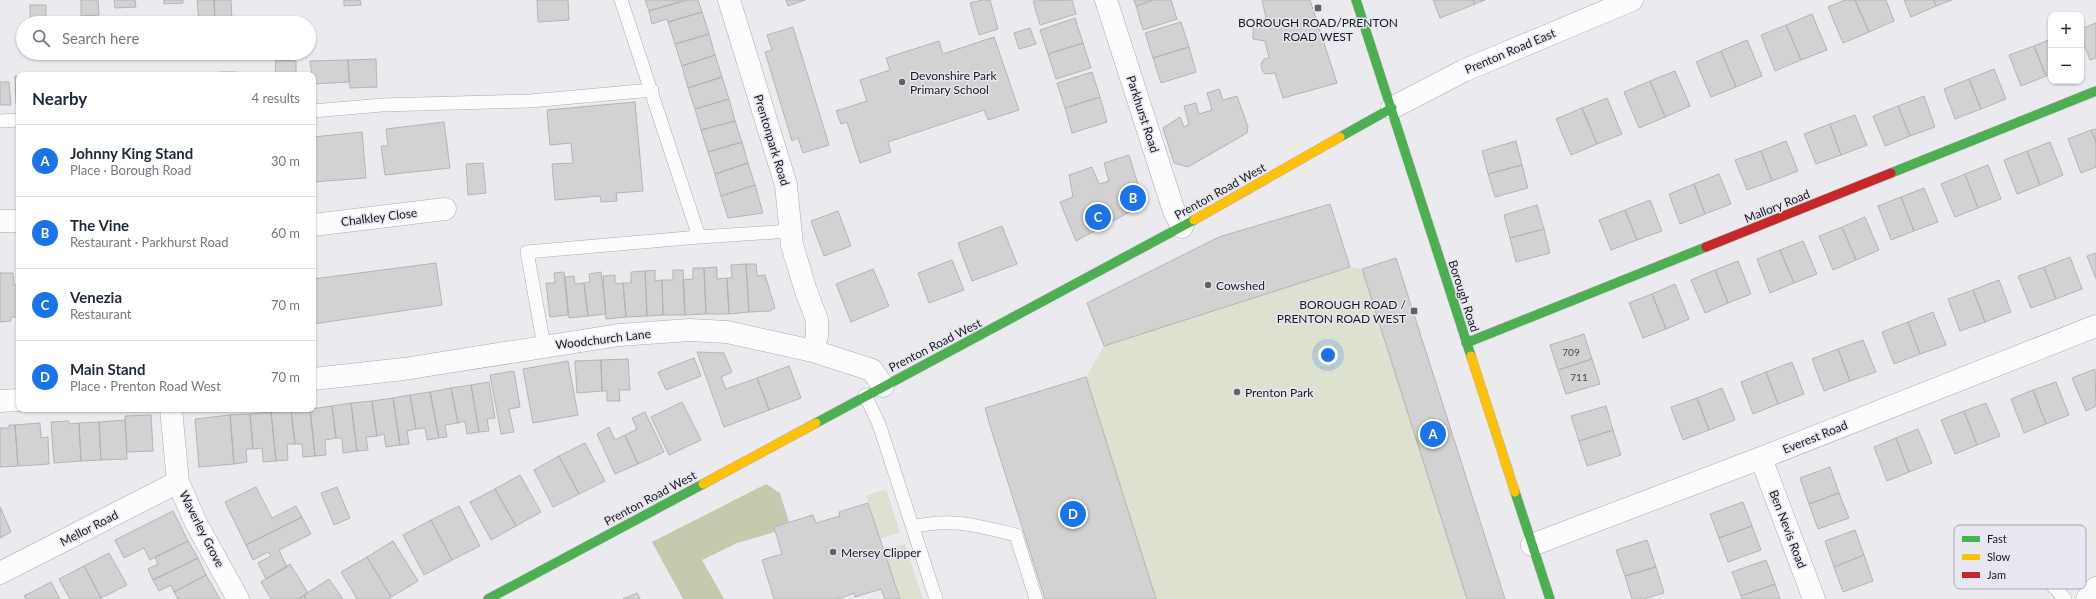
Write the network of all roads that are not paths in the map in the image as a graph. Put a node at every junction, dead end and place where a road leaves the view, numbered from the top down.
1 (621, 0) edge
2 (729, 0) edge
3 (1106, 0) edge
4 (1356, 0) edge
5 (1632, 0) edge
6 (652, 90) junction
7 (2096, 91) edge
8 (1392, 108) junction
9 (316, 111) edge
10 (16, 120) edge
11 (0, 121) edge
12 (445, 209) dead end
13 (16, 221) edge
14 (0, 222) edge
15 (316, 225) edge
16 (1182, 227) junction
17 (791, 231) junction
18 (699, 237) junction
19 (2096, 326) edge
20 (1466, 343) junction
21 (544, 346) junction
22 (813, 351) junction
23 (316, 379) edge
24 (874, 390) junction
25 (16, 400) edge
26 (0, 401) edge
27 (171, 412) edge
28 (1761, 458) junction
29 (178, 482) junction
30 (913, 527) junction
31 (1532, 545) junction
32 (0, 573) edge
33 (2096, 588) edge
34 (2056, 589) edge
35 (238, 599) edge
36 (488, 599) edge
37 (936, 599) edge
38 (1036, 599) edge
39 (1550, 599) edge
40 (1814, 599) edge
41 (2065, 599) edge
42 (2087, 599) edge

1 - 6 lane
2 - 17 street, Prentonpark Road
3 - 16 street, Parkhurst Road
4 - 8 street, Borough Road
5 - 8 street, Prenton Road East
6 - 9 lane
6 - 18 lane
7 - 20 street, Mallory Road
8 - 16 street, Prenton Road West
8 - 20 street, Borough Road
10 - 11 lane
12 - 15 street, Chalkley Close
13 - 14 street
16 - 24 street, Prenton Road West
17 - 18 lane
17 - 22 street, Prentonpark Road
18 - 21 lane
19 - 28 street, Everest Road
20 - 31 street, Borough Road
21 - 22 street, Woodchurch Lane
21 - 23 street, Woodchurch Lane
22 - 24 street, Woodchurch Lane
24 - 30 lane
24 - 36 street, Prenton Road West
25 - 26 street
27 - 29 street, Waverley Grove
28 - 31 street, Everest Road
28 - 40 street, Ben Nevis Road
29 - 32 street, Mellor Road
29 - 35 street, Waverley Grove
30 - 37 lane
30 - 38 lane
31 - 39 street, Borough Road
33 - 42 street
34 - 41 lane

